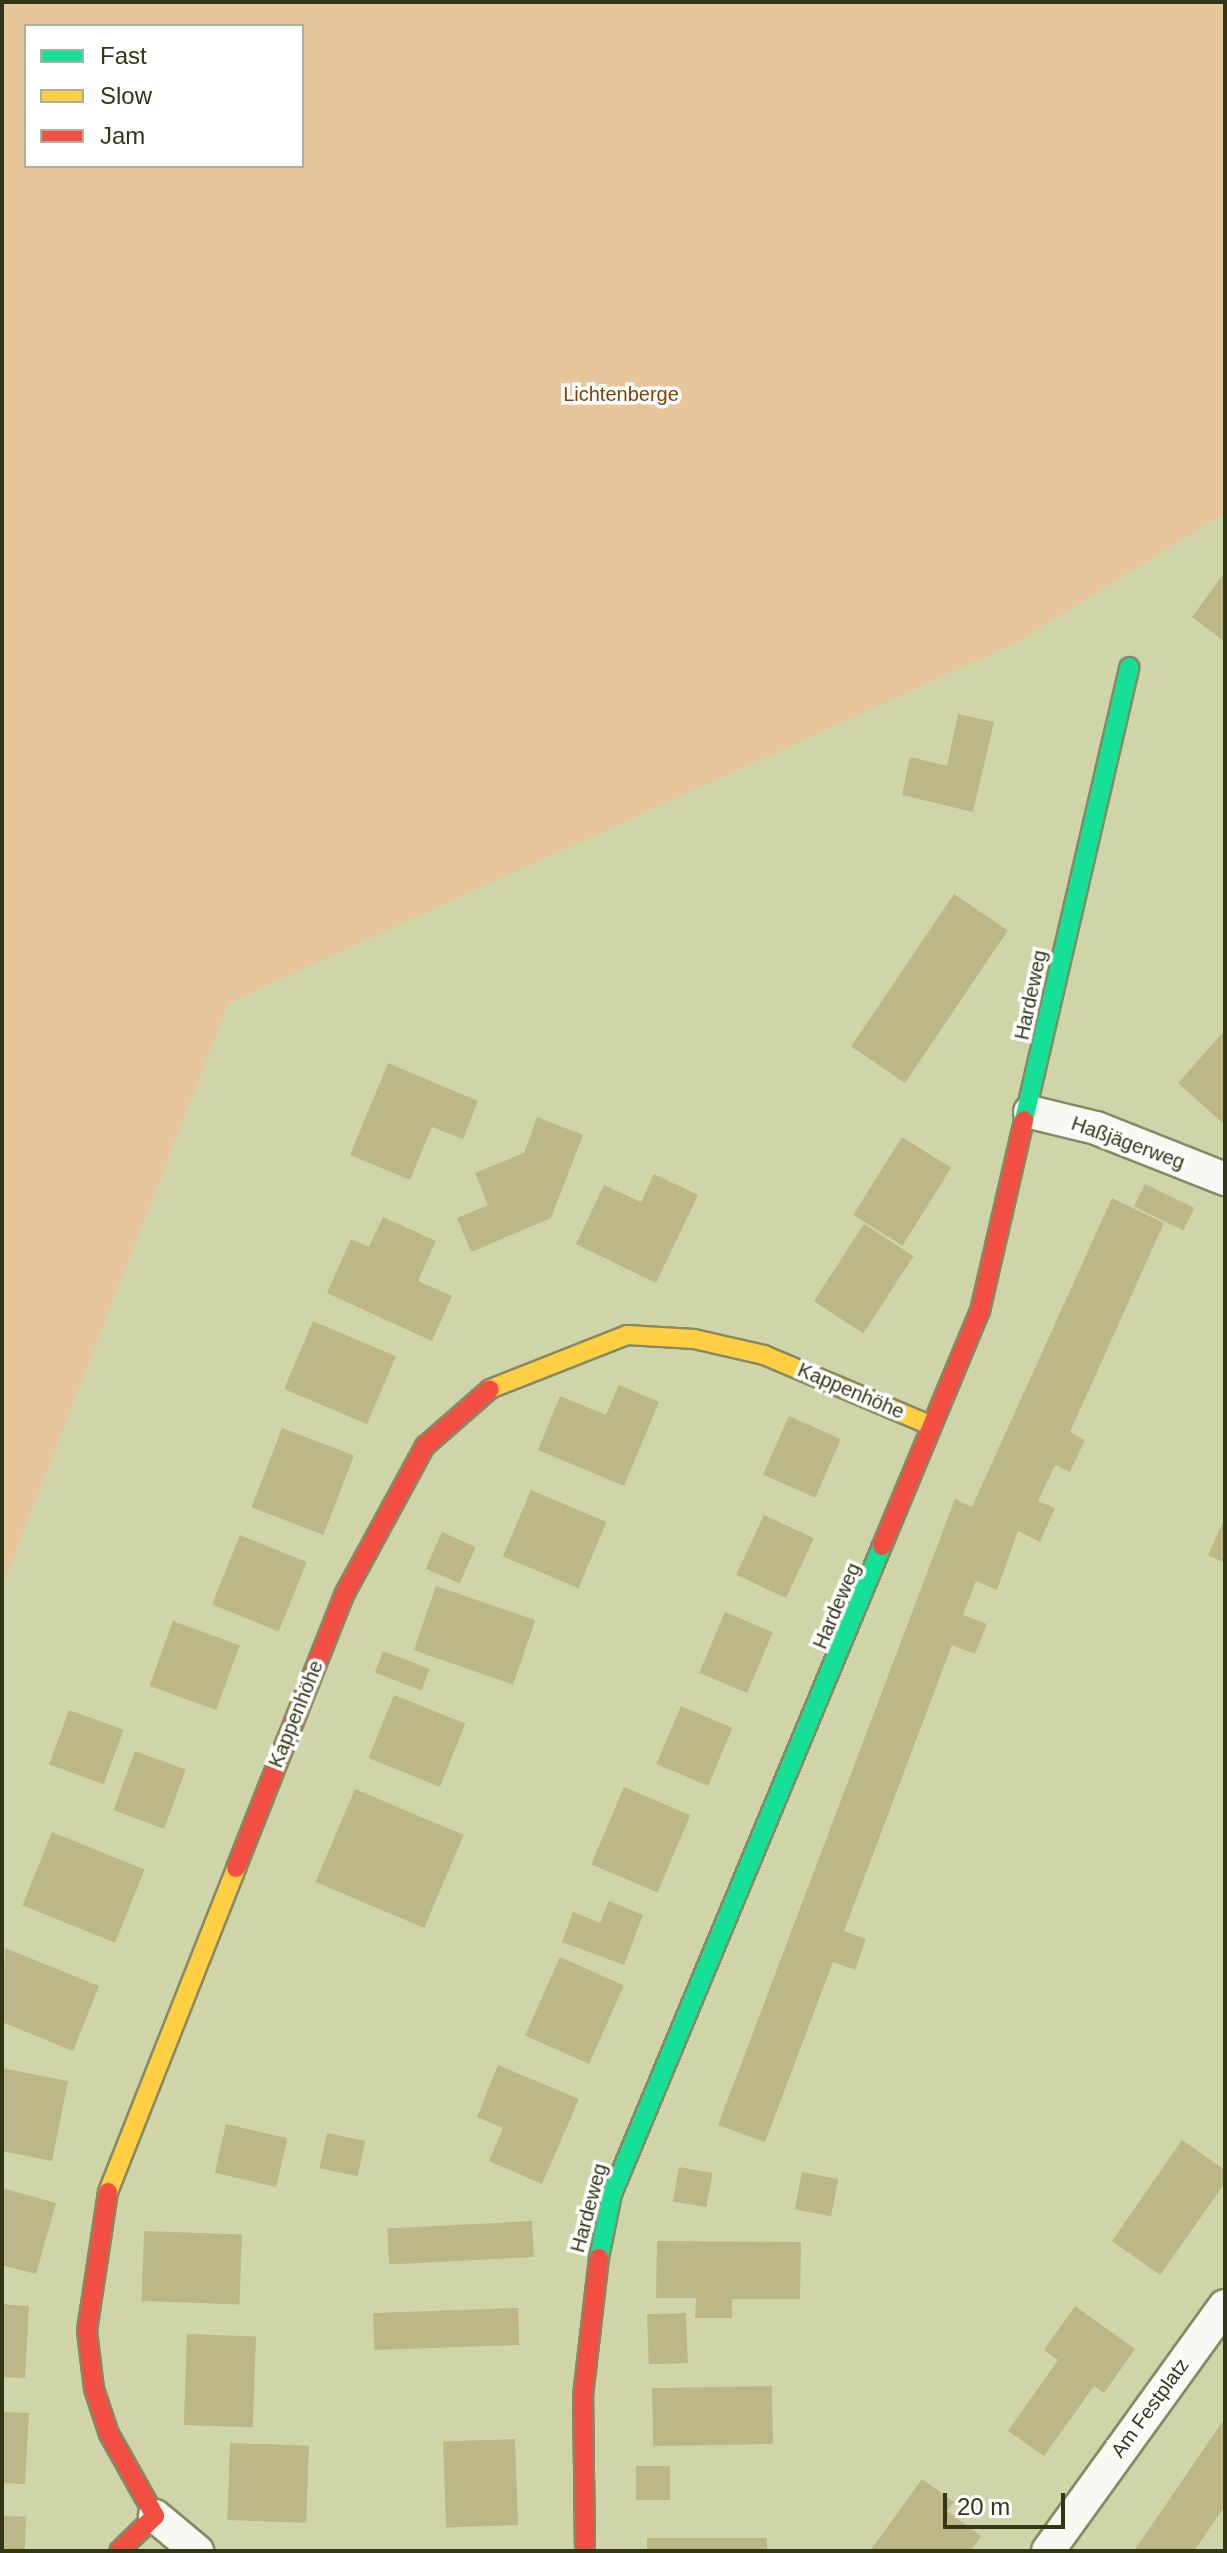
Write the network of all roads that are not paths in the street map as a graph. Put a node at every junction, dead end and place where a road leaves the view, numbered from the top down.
1 (1129, 667) dead end
2 (1030, 1112) junction
3 (1225, 1179) edge
4 (932, 1426) junction
5 (1225, 2306) edge
6 (155, 2516) junction
7 (119, 2551) edge
8 (197, 2551) edge
9 (585, 2551) edge
10 (1048, 2551) edge

1 - 2 street, Hardeweg
2 - 3 street, Haßjägerweg
2 - 4 street, Hardeweg
4 - 6 street, Kappenhöhe
4 - 9 street, Hardeweg
5 - 10 street, Am Festplatz
6 - 7 street
6 - 8 street, Kappenhöhe

